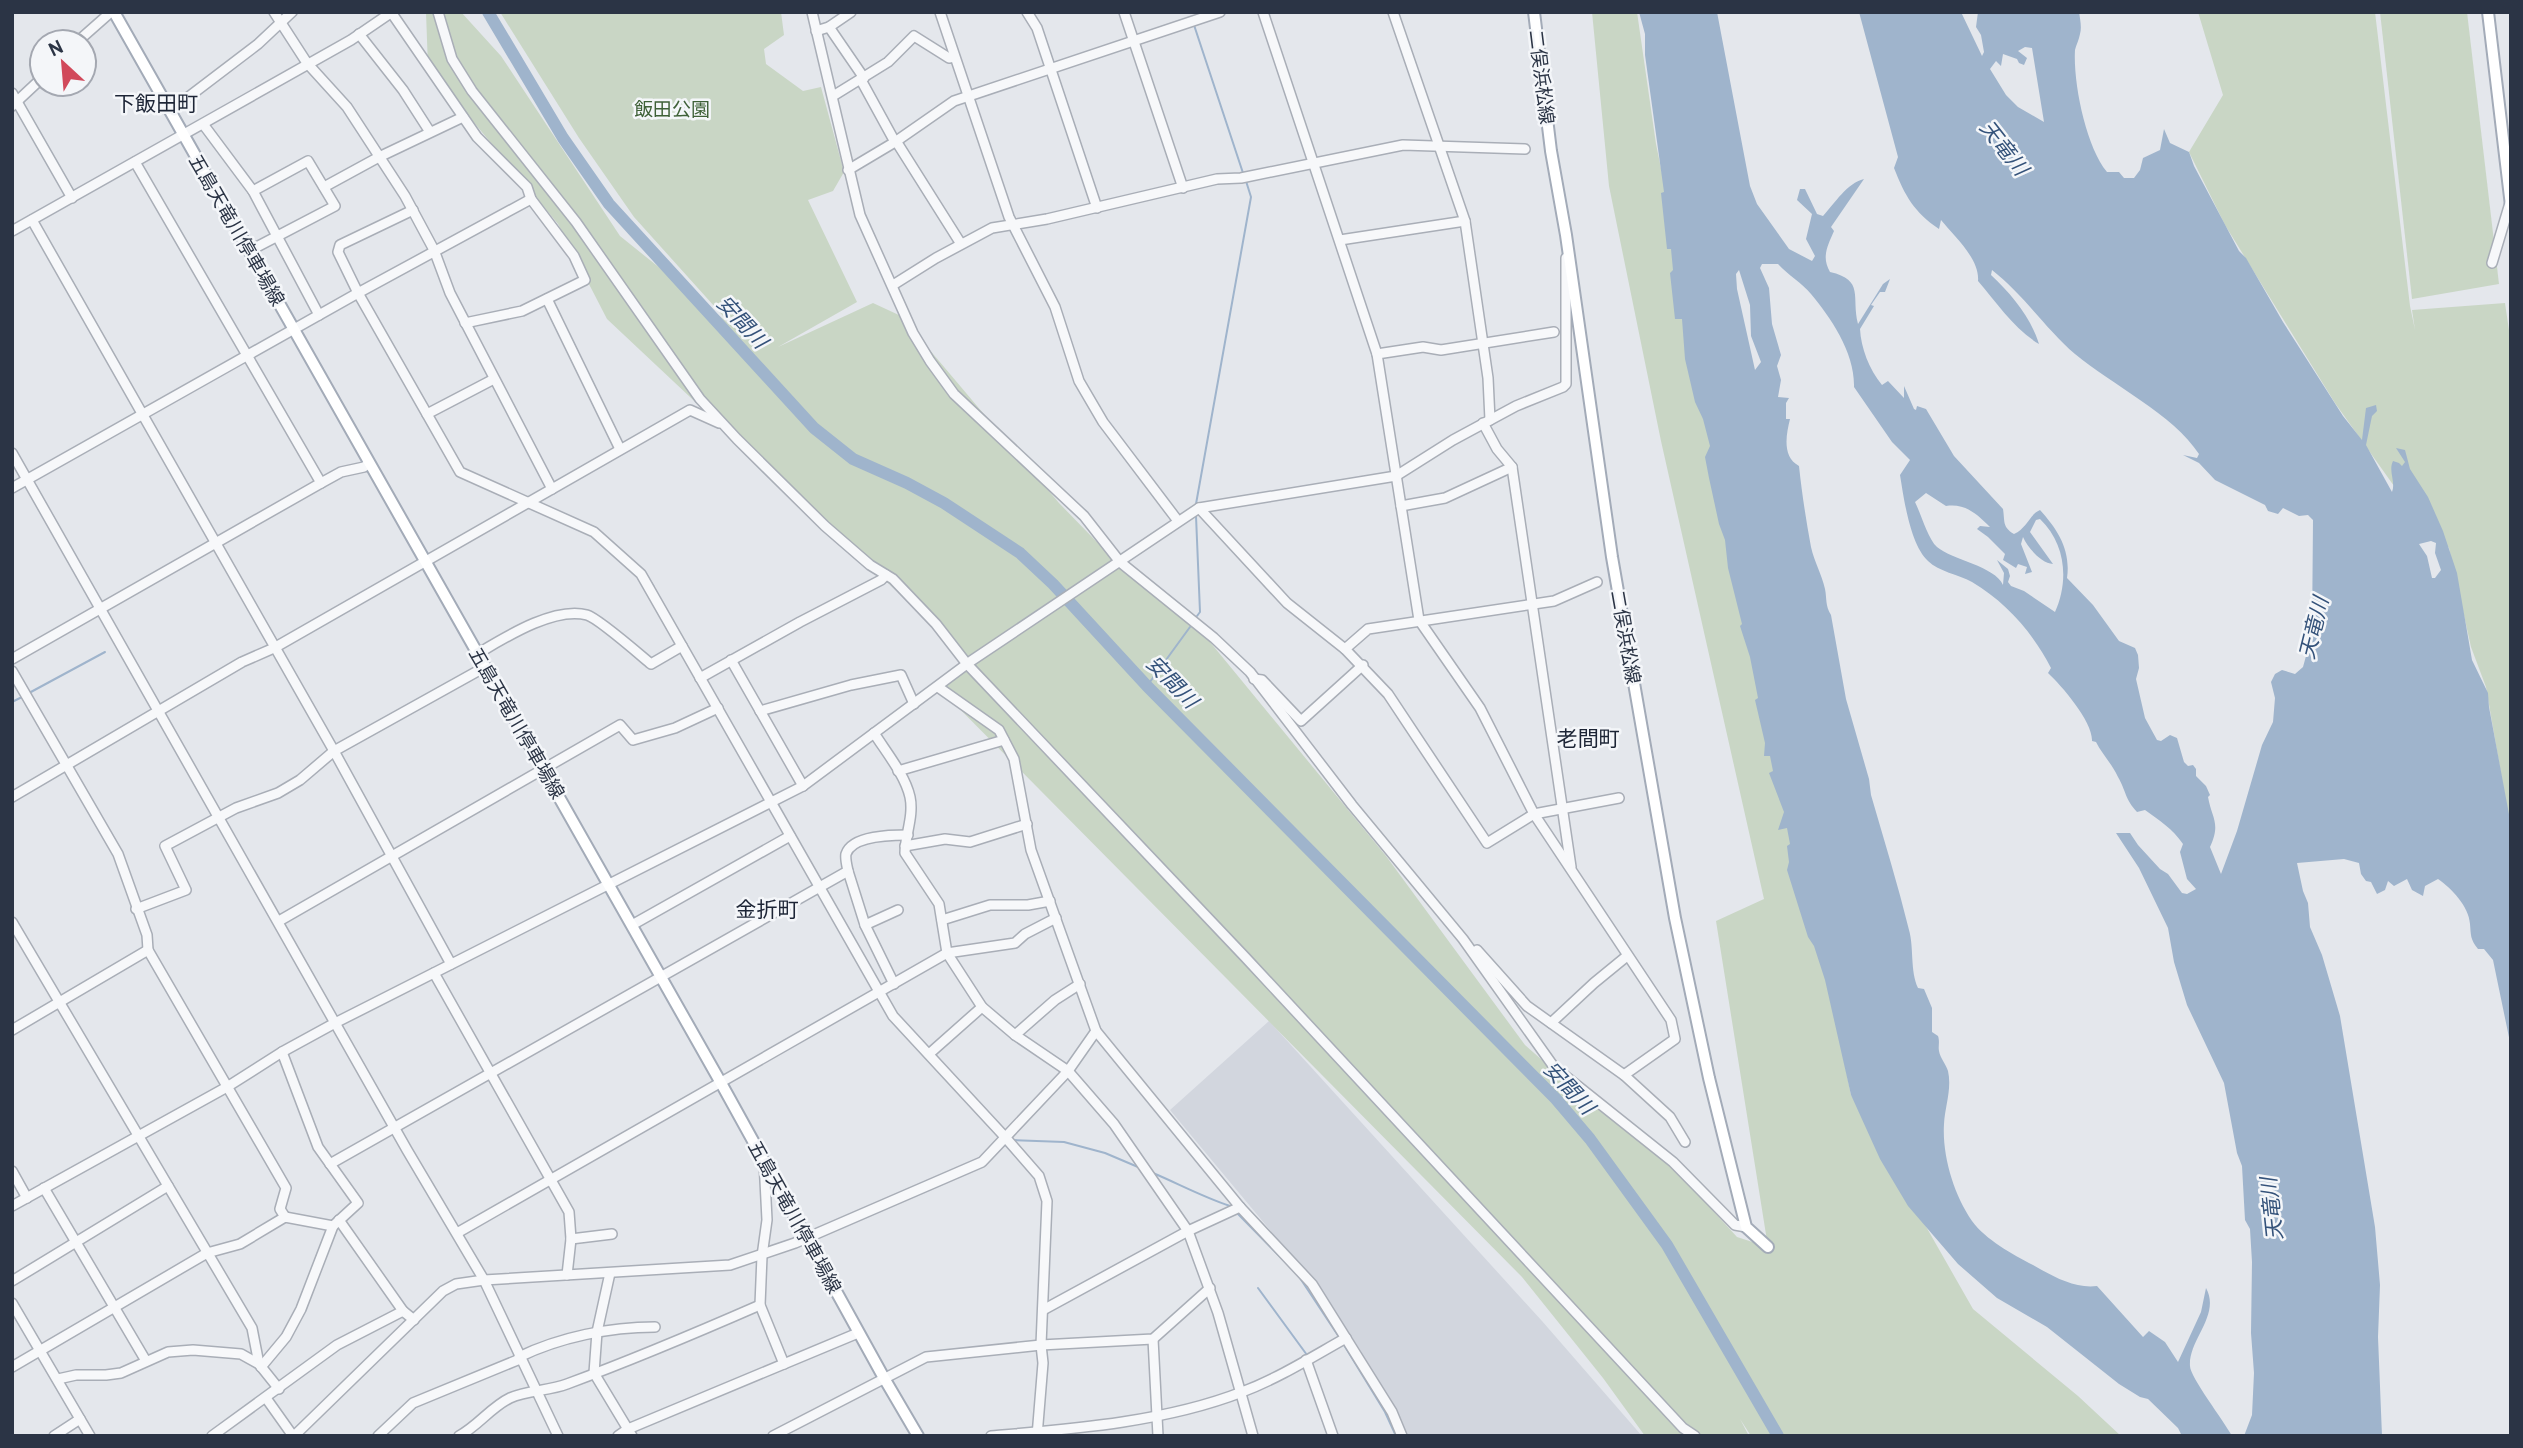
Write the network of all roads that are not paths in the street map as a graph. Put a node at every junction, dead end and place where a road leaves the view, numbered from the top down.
1 (112, 12) edge
2 (274, 12) edge
3 (292, 12) edge
4 (391, 12) edge
5 (438, 12) edge
6 (812, 12) edge
7 (851, 12) edge
8 (940, 12) edge
9 (1027, 12) edge
10 (1124, 12) edge
11 (1220, 12) edge
12 (1263, 12) edge
13 (1393, 12) edge
14 (1534, 12) edge
15 (2488, 12) edge
16 (280, 22) junction
17 (829, 27) junction
18 (93, 28) edge
19 (816, 31) junction
20 (359, 34) junction
21 (1134, 40) junction
22 (954, 57) junction
23 (307, 63) junction
24 (1051, 68) junction
25 (863, 79) junction
26 (28, 91) edge
27 (12, 93) edge
28 (833, 96) junction
29 (967, 96) junction
30 (15, 104) edge
31 (170, 111) junction
32 (463, 117) junction
33 (203, 124) junction
34 (430, 132) junction
35 (183, 136) junction
36 (895, 142) junction
37 (1439, 146) junction
38 (1525, 149) dead end
39 (379, 157) junction
40 (135, 162) junction
41 (1315, 163) junction
42 (848, 170) junction
43 (324, 187) junction
44 (1183, 188) junction
45 (253, 191) junction
46 (72, 198) junction
47 (531, 199) junction
48 (2511, 205) edge
49 (1097, 208) junction
50 (413, 210) junction
51 (32, 220) junction
52 (1465, 220) junction
53 (1012, 224) junction
54 (12, 231) edge
55 (1566, 235) junction
56 (278, 237) junction
57 (1340, 240) junction
58 (961, 244) junction
59 (434, 250) junction
60 (249, 251) junction
61 (2491, 263) dead end
62 (892, 285) junction
63 (358, 293) junction
64 (547, 299) junction
65 (319, 315) junction
66 (465, 323) junction
67 (294, 330) junction
68 (1554, 332) dead end
69 (1484, 343) junction
70 (1377, 354) junction
71 (246, 356) junction
72 (495, 379) junction
73 (427, 414) junction
74 (143, 415) junction
75 (1486, 421) junction
76 (724, 426) junction
77 (620, 449) junction
78 (12, 453) edge
79 (369, 463) junction
80 (1512, 467) junction
81 (1396, 477) junction
82 (27, 480) junction
83 (321, 483) junction
84 (12, 488) edge
85 (552, 489) junction
86 (528, 503) junction
87 (1401, 506) junction
88 (1199, 508) junction
89 (1178, 521) junction
90 (216, 543) junction
91 (425, 562) junction
92 (1120, 562) junction
93 (886, 575) junction
94 (1597, 582) dead end
95 (1532, 604) junction
96 (100, 608) junction
97 (1419, 620) junction
98 (682, 646) junction
99 (274, 648) junction
100 (1345, 649) junction
101 (477, 654) junction
102 (12, 659) edge
103 (732, 660) junction
104 (967, 664) junction
105 (1363, 665) junction
106 (485, 667) junction
107 (12, 671) edge
108 (700, 678) junction
109 (1254, 679) junction
110 (938, 687) junction
111 (914, 704) junction
112 (718, 708) junction
113 (158, 711) junction
114 (760, 711) junction
115 (874, 733) junction
116 (1004, 740) junction
117 (334, 751) junction
118 (67, 765) junction
119 (543, 769) junction
120 (898, 771) junction
121 (803, 786) junction
122 (12, 797) edge
123 (1619, 798) dead end
124 (772, 802) junction
125 (1564, 809) junction
126 (1534, 814) junction
127 (219, 817) junction
128 (1027, 824) junction
129 (790, 835) junction
130 (908, 835) junction
131 (905, 846) junction
132 (391, 856) junction
133 (848, 871) junction
134 (1572, 871) junction
135 (610, 885) junction
136 (819, 887) junction
137 (1050, 901) junction
138 (136, 909) junction
139 (898, 911) dead end
140 (1056, 918) junction
141 (942, 920) junction
142 (279, 921) junction
143 (12, 922) edge
144 (632, 925) junction
145 (865, 925) junction
146 (1453, 927) junction
147 (148, 950) junction
148 (947, 953) junction
149 (1627, 956) junction
150 (451, 964) junction
151 (434, 973) junction
152 (661, 976) junction
153 (894, 984) junction
154 (1080, 984) junction
155 (879, 992) junction
156 (60, 1003) junction
157 (982, 1007) junction
158 (335, 1023) junction
159 (1552, 1023) junction
160 (12, 1030) edge
161 (1097, 1031) junction
162 (1015, 1035) junction
163 (282, 1052) junction
164 (929, 1054) junction
165 (1068, 1071) junction
166 (492, 1072) junction
167 (1624, 1075) junction
168 (721, 1083) junction
169 (228, 1087) junction
170 (395, 1128) junction
171 (139, 1137) junction
172 (1006, 1137) junction
173 (1685, 1142) dead end
174 (764, 1160) junction
175 (330, 1164) junction
176 (12, 1171) edge
177 (552, 1178) junction
178 (168, 1186) junction
179 (44, 1188) junction
180 (27, 1198) junction
181 (12, 1206) edge
182 (1240, 1208) junction
183 (285, 1217) junction
184 (336, 1223) junction
185 (1746, 1227) junction
186 (1188, 1231) junction
187 (457, 1233) junction
188 (612, 1234) dead end
189 (807, 1236) junction
190 (571, 1239) junction
191 (76, 1243) junction
192 (1768, 1247) dead end
193 (207, 1253) junction
194 (762, 1256) junction
195 (610, 1273) junction
196 (567, 1275) junction
197 (484, 1280) junction
198 (12, 1281) edge
199 (1210, 1288) junction
200 (12, 1303) edge
201 (760, 1305) junction
202 (115, 1308) junction
203 (1043, 1310) junction
204 (403, 1311) junction
205 (414, 1320) junction
206 (655, 1326) dead end
207 (597, 1332) junction
208 (858, 1333) junction
209 (1346, 1338) junction
210 (1153, 1339) junction
211 (1041, 1345) junction
212 (41, 1351) junction
213 (520, 1358) junction
214 (1306, 1360) junction
215 (146, 1361) junction
216 (784, 1364) junction
217 (260, 1366) junction
218 (12, 1367) edge
219 (594, 1373) junction
220 (884, 1378) junction
221 (58, 1379) junction
222 (279, 1389) junction
223 (536, 1392) junction
224 (1242, 1392) junction
225 (265, 1398) junction
226 (1157, 1415) junction
227 (80, 1419) junction
228 (630, 1432) edge
229 (1037, 1434) edge
230 (54, 1436) edge
231 (90, 1436) edge
232 (212, 1436) edge
233 (294, 1436) edge
234 (378, 1436) edge
235 (459, 1436) edge
236 (558, 1436) edge
237 (618, 1436) edge
238 (772, 1436) edge
239 (918, 1436) edge
240 (991, 1436) edge
241 (1158, 1436) edge
242 (1253, 1436) edge
243 (1333, 1436) edge
244 (1402, 1436) edge
245 (1695, 1436) edge

1 - 18 street
1 - 31 main road, 五島天竜川停車場線
2 - 16 street
3 - 16 street
4 - 20 street
4 - 32 street
5 - 76 street
6 - 19 street
7 - 17 street
8 - 22 street
9 - 24 street
10 - 21 street
11 - 21 street
12 - 41 street
13 - 37 street
14 - 55 main road, 二俣浜松線
15 - 48 main road
16 - 23 street
16 - 31 street
17 - 19 street
17 - 25 street
19 - 28 street
20 - 23 street
20 - 34 street
21 - 24 street
21 - 44 street
22 - 25 street
22 - 29 street
23 - 33 street
23 - 39 street
24 - 29 street
24 - 49 street
25 - 28 street
25 - 36 street
26 - 30 street
27 - 30 street
28 - 42 street
29 - 36 street
29 - 53 street
30 - 46 street
31 - 35 main road, 五島天竜川停車場線
32 - 34 street
32 - 47 street
33 - 35 street
33 - 45 street
34 - 39 street
35 - 40 street
35 - 60 main road, 五島天竜川停車場線
36 - 42 street
36 - 58 street
37 - 38 street
37 - 41 street
37 - 52 street
39 - 43 street
39 - 50 street
40 - 46 street
40 - 71 street
41 - 44 street
41 - 57 street
42 - 62 street
43 - 45 street
43 - 56 street
44 - 49 street
45 - 56 street
46 - 51 street
47 - 59 street
47 - 64 street
48 - 61 street
49 - 53 street
50 - 59 street
50 - 63 street
51 - 54 street
51 - 74 street
52 - 57 street
52 - 69 street
53 - 58 street
53 - 89 street
55 - 75 street
55 - 185 main road, 二俣浜松線
56 - 60 street
56 - 65 street
57 - 70 street
58 - 62 street
59 - 63 street
59 - 66 street
60 - 67 main road, 五島天竜川停車場線
62 - 92 street
63 - 65 street
63 - 73 street
64 - 66 street
64 - 77 street
65 - 67 street
66 - 72 street
67 - 71 street
67 - 79 main road, 五島天竜川停車場線
68 - 69 street
69 - 70 street
69 - 75 street
70 - 81 street
71 - 74 street
71 - 83 street
72 - 73 street
72 - 85 street
73 - 86 street
74 - 82 street
74 - 90 street
75 - 80 street
75 - 81 street
76 - 77 street
76 - 93 street
77 - 85 street
78 - 82 street
79 - 83 street
79 - 91 main road, 五島天竜川停車場線
80 - 87 street
80 - 95 street
81 - 87 street
81 - 88 street
82 - 84 street
82 - 96 street
83 - 90 street
85 - 86 street
86 - 91 street
86 - 98 street
87 - 97 street
88 - 89 street
88 - 100 street
89 - 92 street
90 - 96 street
90 - 99 street
91 - 99 street
91 - 101 main road, 五島天竜川停車場線
92 - 104 street
92 - 109 street
93 - 103 street
93 - 104 street
94 - 95 street
95 - 97 street
95 - 125 street
96 - 102 street
96 - 113 street
97 - 100 street
97 - 126 street
98 - 101 street
98 - 108 street
99 - 113 street
99 - 117 street
100 - 105 street
101 - 106 main road, 五島天竜川停車場線
103 - 108 street
103 - 114 street
104 - 110 street
104 - 245 street
105 - 109 street
105 - 126 street
106 - 117 street
106 - 119 main road, 五島天竜川停車場線
107 - 118 street
108 - 112 street
109 - 146 street
110 - 111 street
110 - 116 street
111 - 114 street
111 - 115 street
112 - 119 street
112 - 124 street
113 - 118 street
113 - 127 street
114 - 121 street
115 - 120 street
115 - 121 street
116 - 120 street
116 - 128 street
117 - 127 street
117 - 132 street
118 - 122 street
118 - 138 street
119 - 132 street
119 - 135 main road, 五島天竜川停車場線
120 - 130 street
121 - 124 street
123 - 125 street
124 - 129 street
124 - 135 street
125 - 126 street
125 - 134 street
126 - 134 street
127 - 138 street
127 - 142 street
128 - 131 street
128 - 137 street
129 - 136 street
129 - 144 street
130 - 131 street
130 - 133 street
131 - 141 street
132 - 142 street
132 - 150 street
133 - 136 street
133 - 145 street
134 - 149 street
135 - 144 main road, 五島天竜川停車場線
135 - 150 street
136 - 152 street
136 - 155 street
137 - 140 street
137 - 141 street
138 - 147 street
139 - 145 street
140 - 148 street
140 - 154 street
141 - 148 street
142 - 158 street
143 - 156 street
144 - 152 main road, 五島天竜川停車場線
145 - 153 street
146 - 159 street
146 - 185 street
147 - 156 street
147 - 169 street
148 - 153 street
148 - 157 street
149 - 159 street
149 - 167 street
150 - 151 street
151 - 158 street
151 - 166 street
152 - 166 street
152 - 168 main road, 五島天竜川停車場線
153 - 155 street
154 - 161 street
154 - 162 street
155 - 164 street
155 - 168 street
156 - 160 street
156 - 171 street
157 - 162 street
157 - 164 street
158 - 163 street
158 - 170 street
159 - 167 street
161 - 165 street
161 - 182 street
162 - 165 street
163 - 169 street
163 - 175 street
164 - 172 street
165 - 172 street
165 - 186 street
166 - 170 street
166 - 177 street
167 - 173 street
168 - 174 main road, 五島天竜川停車場線
168 - 177 street
169 - 171 street
169 - 183 street
170 - 175 street
170 - 187 street
171 - 178 street
171 - 179 street
172 - 189 street
172 - 203 street
174 - 189 main road, 五島天竜川停車場線
174 - 194 street
175 - 184 street
176 - 180 street
177 - 187 street
177 - 190 street
178 - 191 street
178 - 193 street
179 - 180 street
179 - 191 street
180 - 181 street
182 - 186 street
182 - 209 street
183 - 184 street
183 - 193 street
184 - 204 street
184 - 217 street
185 - 192 main road
186 - 199 street
186 - 203 street
187 - 197 street
188 - 190 street
189 - 194 street
189 - 208 main road, 五島天竜川停車場線
190 - 196 street
191 - 198 street
191 - 202 street
193 - 202 street
193 - 217 street
194 - 195 street
194 - 201 street
195 - 196 street
195 - 207 street
196 - 197 street
197 - 205 street
197 - 213 street
199 - 210 street
199 - 224 street
200 - 212 street
201 - 216 street
201 - 219 street
202 - 212 street
202 - 215 street
203 - 211 street
204 - 205 street
204 - 222 street
205 - 233 street
206 - 207 street
207 - 213 street
207 - 219 street
208 - 216 street
208 - 220 main road, 五島天竜川停車場線
209 - 214 street
209 - 244 street
210 - 211 street
210 - 226 street
211 - 220 street
211 - 229 street
212 - 218 street
212 - 221 street
213 - 223 street
213 - 234 street
214 - 224 street
214 - 243 street
215 - 217 street
215 - 221 street
216 - 228 street
217 - 222 street
219 - 223 street
219 - 228 street
220 - 238 street
220 - 239 main road, 五島天竜川停車場線
221 - 227 street
222 - 225 street
223 - 235 street
223 - 236 street
224 - 226 street
224 - 242 street
225 - 232 street
225 - 233 street
226 - 229 street
226 - 241 street
227 - 230 street
227 - 231 street
228 - 237 street
229 - 240 street

